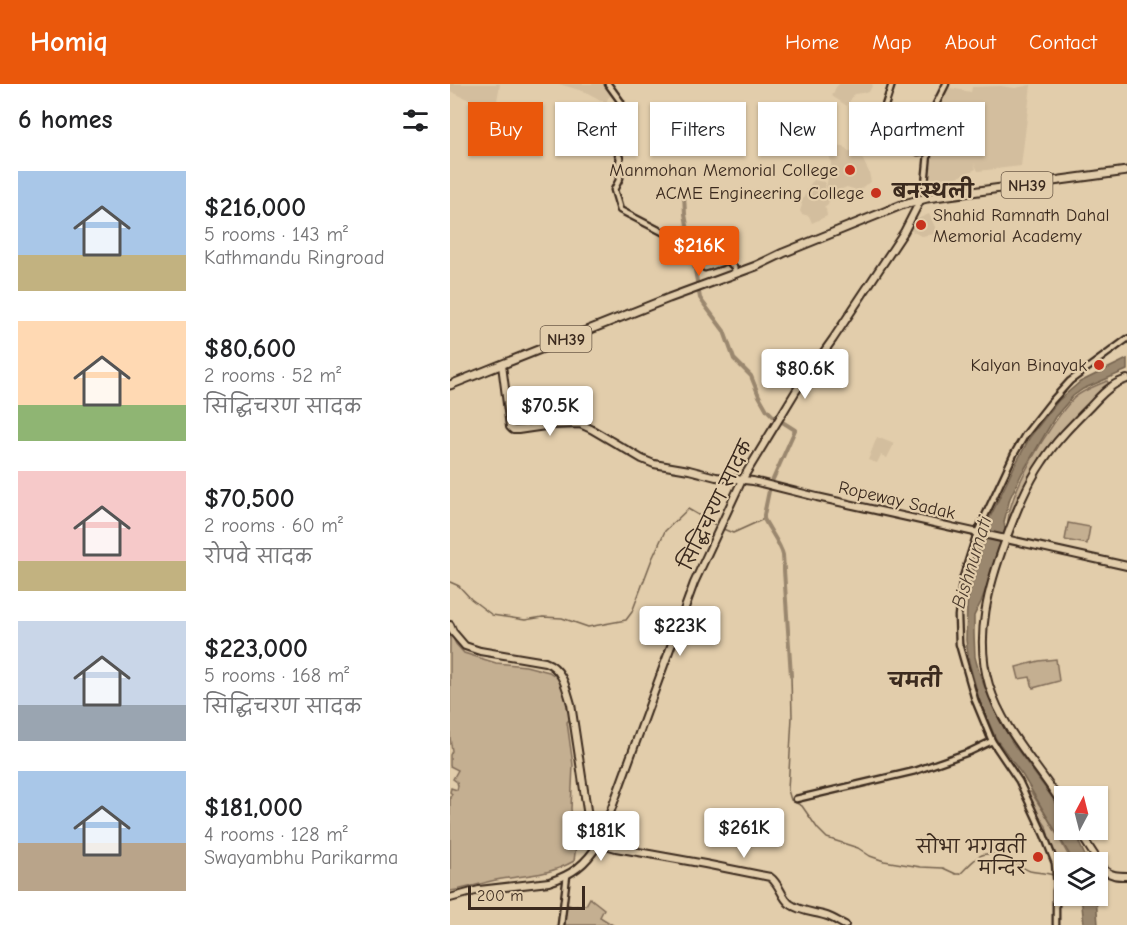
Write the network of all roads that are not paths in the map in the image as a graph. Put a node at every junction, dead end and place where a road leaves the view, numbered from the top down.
1 (608, 84) edge
2 (892, 84) edge
3 (946, 84) edge
4 (886, 102) edge
5 (937, 102) edge
6 (928, 156) edge
7 (1127, 171) edge
8 (924, 199) junction
9 (735, 273) junction
10 (1127, 339) edge
11 (502, 365) junction
12 (1127, 379) edge
13 (450, 385) edge
14 (742, 480) junction
15 (979, 534) junction
16 (1004, 539) junction
17 (1127, 566) edge
18 (450, 625) edge
19 (992, 741) junction
20 (1054, 793) edge
21 (796, 799) dead end
22 (1084, 840) edge
23 (599, 843) junction
24 (567, 875) junction
25 (1127, 876) edge
26 (450, 898) edge
27 (561, 925) edge
28 (845, 925) edge
29 (1056, 925) edge

1 - 9 street
2 - 4 street
3 - 5 street
6 - 8 street
7 - 8 highway, NH39
8 - 9 highway, NH39
8 - 14 main road, सिद्धिचरण सादक
9 - 11 highway, NH39
10 - 15 street
11 - 13 highway, NH39
11 - 14 main road
12 - 16 main road
14 - 15 main road, Ropeway Sadak
14 - 23 main road, सिद्धिचरण सादक
15 - 16 main road, Ropeway Sadak
15 - 19 street
16 - 17 main road, Ropeway Sadak
16 - 20 main road
18 - 23 main road
19 - 21 street
19 - 29 street
22 - 25 main road
23 - 24 main road, सिद्धिचरण सादक
23 - 28 main road
24 - 26 main road
24 - 27 street

